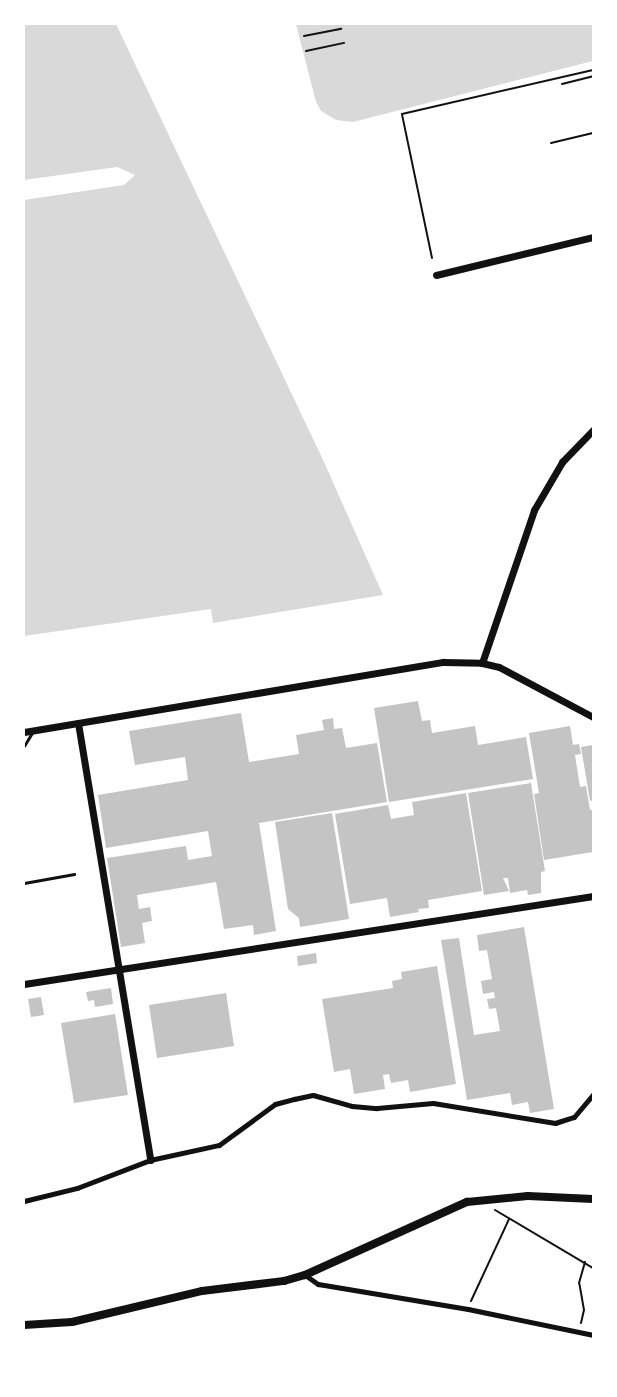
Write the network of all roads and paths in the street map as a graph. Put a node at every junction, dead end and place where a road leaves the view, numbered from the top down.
1 (341, 28) dead end
2 (304, 36) dead end
3 (344, 43) dead end
4 (306, 51) dead end
5 (593, 70) edge
6 (593, 76) edge
7 (562, 84) dead end
8 (593, 133) edge
9 (551, 143) dead end
10 (593, 237) edge
11 (432, 258) dead end
12 (436, 275) dead end
13 (593, 430) edge
14 (482, 663) junction
15 (593, 716) edge
16 (78, 724) junction
17 (33, 730) junction
18 (24, 732) edge
19 (24, 746) edge
20 (74, 874) dead end
21 (24, 883) edge
22 (593, 896) edge
23 (117, 970) junction
24 (24, 984) edge
25 (593, 1094) edge
26 (150, 1160) junction
27 (492, 1198) junction
28 (593, 1199) edge
29 (24, 1201) edge
30 (509, 1219) junction
31 (585, 1262) junction
32 (593, 1268) edge
33 (305, 1275) junction
34 (468, 1308) dead end
35 (24, 1325) edge
36 (579, 1332) junction
37 (593, 1335) edge

1 - 2 path
3 - 4 path
5 - 11 path
6 - 7 path
8 - 9 path
10 - 12 street
13 - 14 street
14 - 15 street
14 - 16 street
16 - 17 street
16 - 23 street
17 - 18 street
17 - 19 lane
20 - 21 lane
22 - 23 street
23 - 24 street
23 - 26 street
25 - 26 street
26 - 29 street
27 - 28 main road
27 - 30 path
27 - 33 main road
30 - 31 path
30 - 34 path
31 - 32 path
31 - 36 path
33 - 35 main road
33 - 36 street
36 - 37 street

